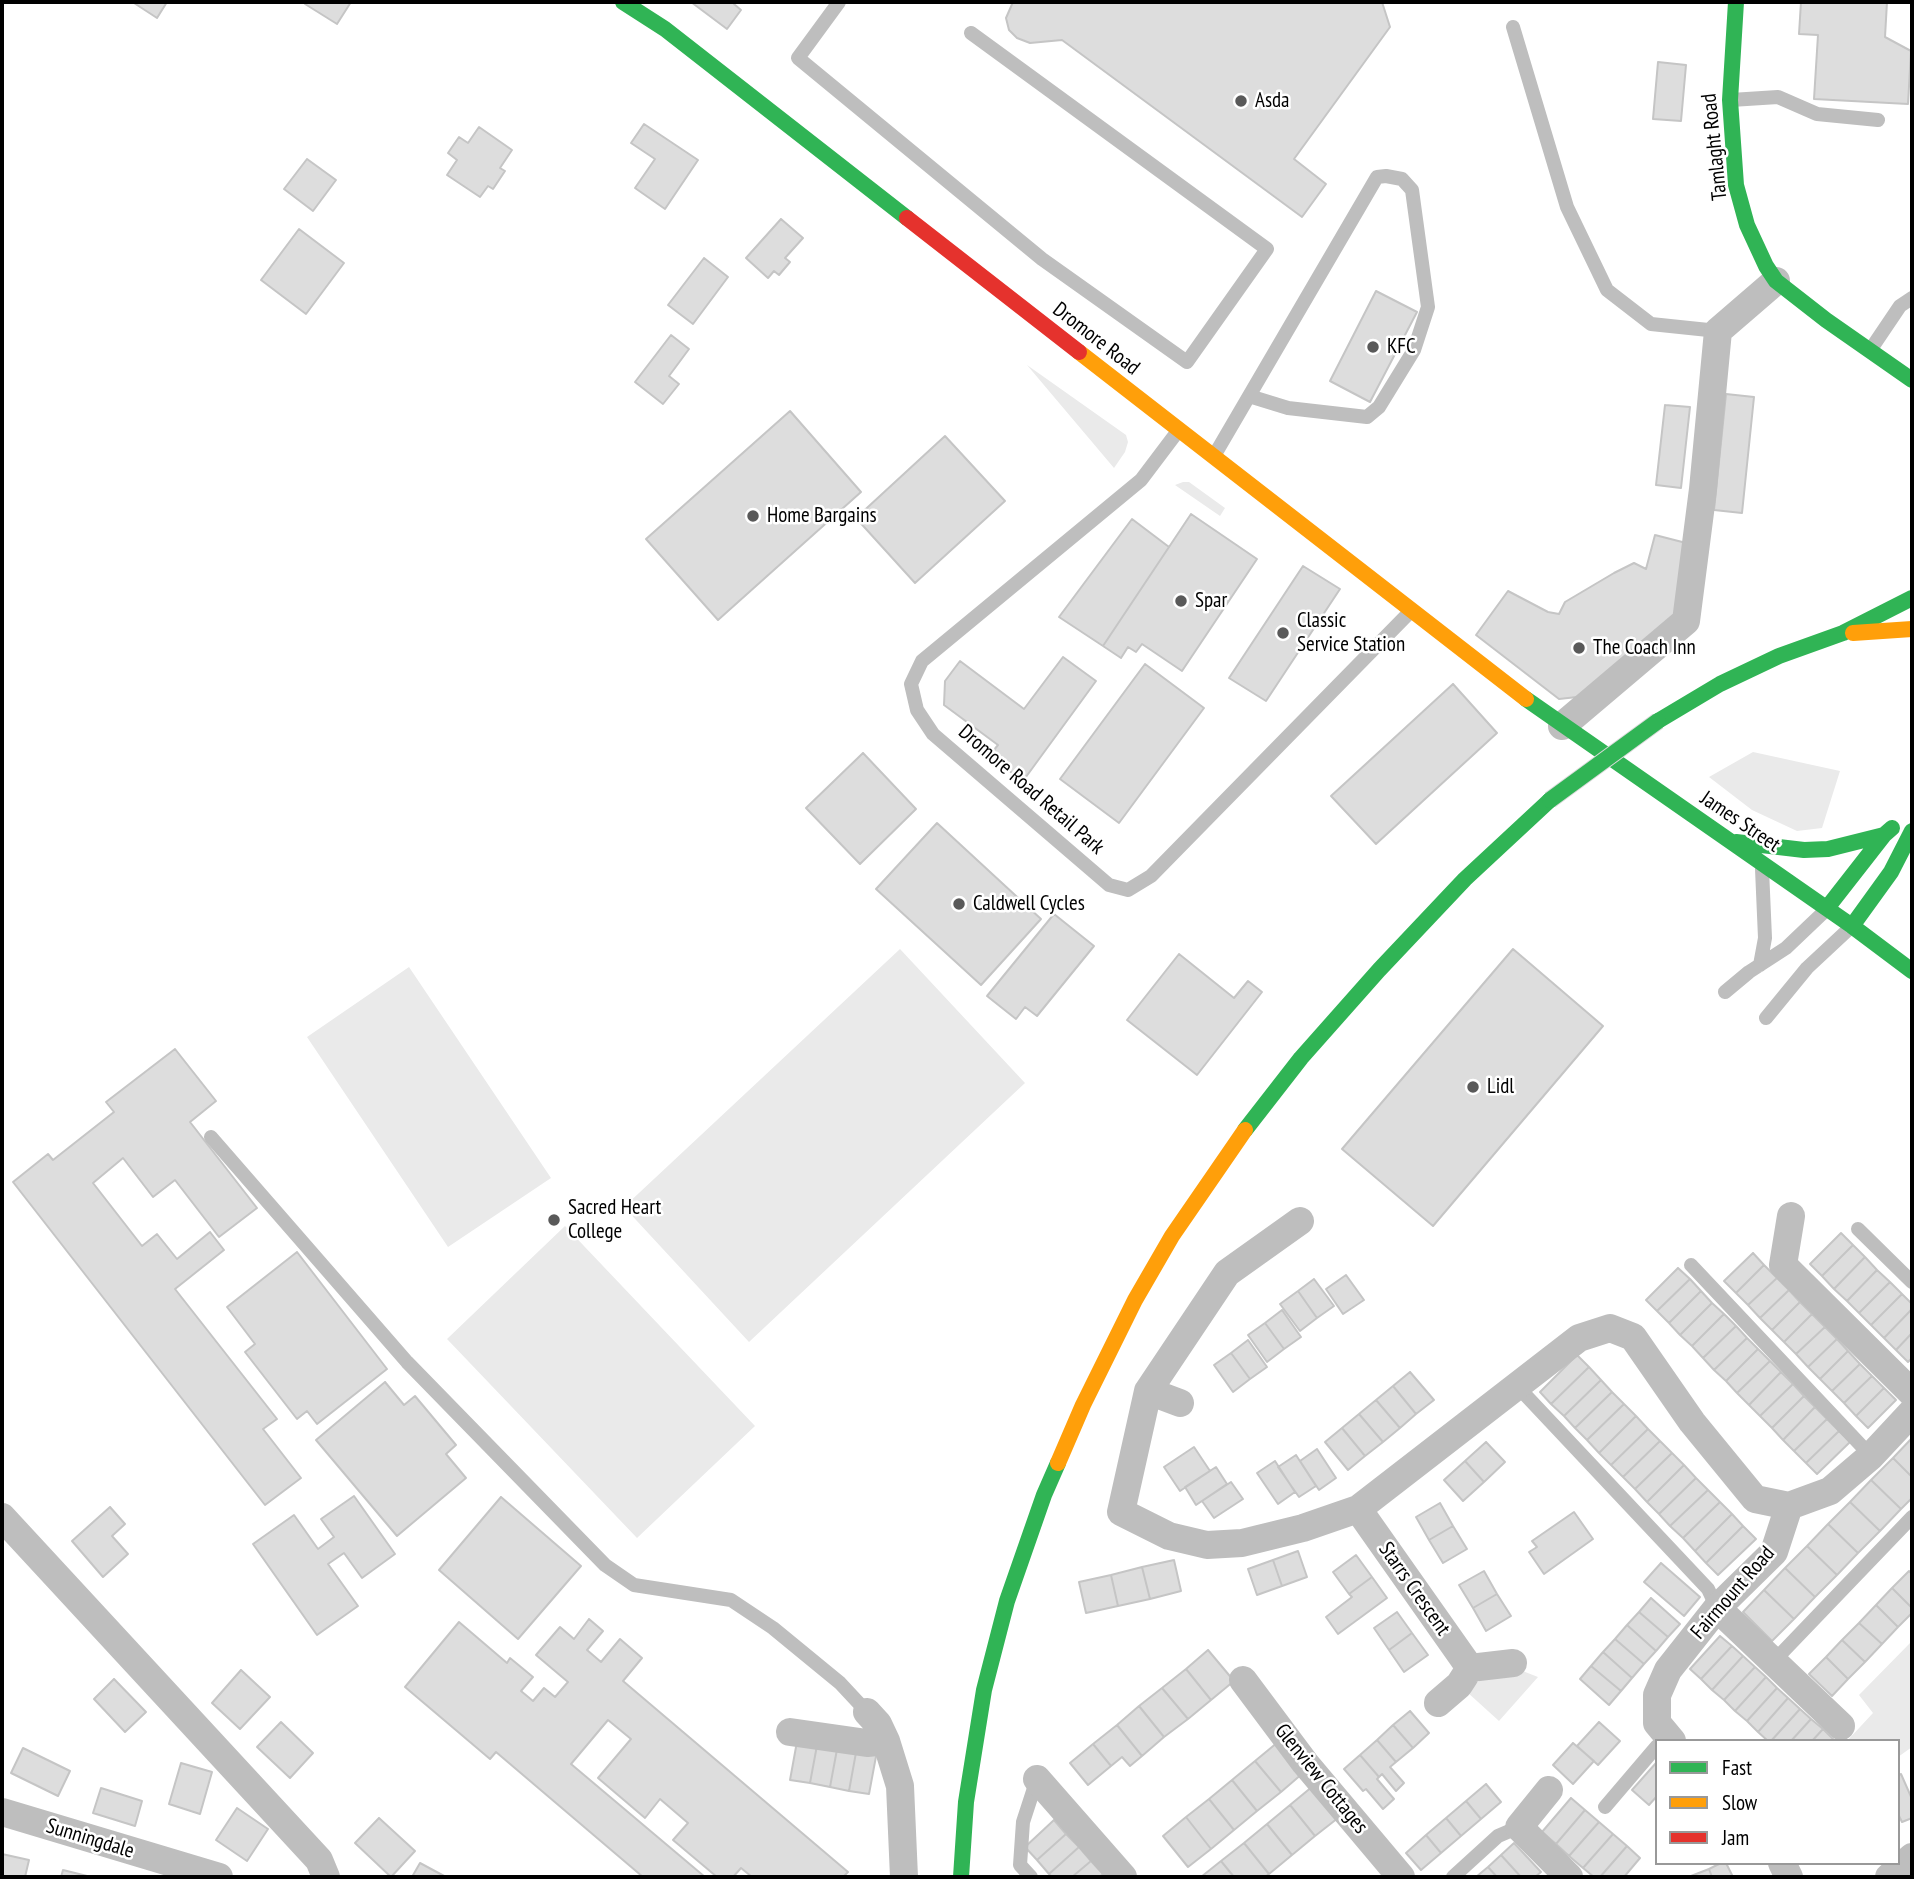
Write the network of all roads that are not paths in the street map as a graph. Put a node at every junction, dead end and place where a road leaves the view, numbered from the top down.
1 (839, 2) edge
2 (1736, 2) edge
3 (629, 3) edge
4 (1513, 27) dead end
5 (971, 33) dead end
6 (1730, 100) junction
7 (1878, 120) dead end
8 (1776, 281) junction
9 (1912, 298) edge
10 (1718, 331) junction
11 (1870, 351) junction
12 (1912, 380) edge
13 (1249, 396) junction
14 (1178, 430) junction
15 (1213, 457) junction
16 (1910, 596) edge
17 (1411, 611) junction
18 (1912, 629) edge
19 (1892, 632) junction
20 (1843, 633) junction
21 (1912, 639) edge
22 (1552, 719) junction
23 (1912, 813) edge
24 (1912, 831) edge
25 (1884, 835) junction
26 (1731, 842) junction
27 (1762, 863) junction
28 (1828, 908) junction
29 (1852, 926) junction
30 (1760, 965) junction
31 (1912, 971) edge
32 (1725, 992) dead end
33 (1766, 1018) dead end
34 (211, 1137) dead end
35 (1791, 1216) dead end
36 (1300, 1221) dead end
37 (1858, 1228) dead end
38 (1691, 1265) dead end
39 (1912, 1282) edge
40 (1517, 1386) junction
41 (1148, 1391) junction
42 (1912, 1393) edge
43 (1180, 1403) dead end
44 (1912, 1412) edge
45 (1871, 1456) junction
46 (1789, 1506) junction
47 (1358, 1509) junction
48 (2, 1517) edge
49 (1912, 1517) edge
50 (1717, 1608) junction
51 (1773, 1662) junction
52 (1513, 1663) dead end
53 (1243, 1680) dead end
54 (867, 1712) joint
55 (1841, 1726) dead end
56 (790, 1732) dead end
57 (1664, 1739) edge
58 (886, 1741) junction
59 (1655, 1750) edge
60 (1037, 1779) joint
61 (1549, 1790) dead end
62 (1605, 1807) dead end
63 (2, 1812) edge
64 (1519, 1828) junction
65 (1912, 1857) edge
66 (219, 1877) edge
67 (326, 1877) edge
68 (904, 1877) edge
69 (961, 1877) edge
70 (1031, 1877) edge
71 (1123, 1877) edge
72 (1401, 1877) edge
73 (1453, 1877) edge
74 (1569, 1877) edge
75 (1889, 1877) edge

1 - 5 lane
2 - 6 main road, Tamlaght Road
3 - 14 main road, Dromore Road
4 - 10 lane
6 - 7 lane
6 - 8 main road, Tamlaght Road
8 - 10 street
8 - 11 main road, Tamlaght Road
9 - 11 lane
10 - 22 street
11 - 12 main road, Tamlaght Road
13 - 13 lane
13 - 15 lane
14 - 15 main road, Dromore Road
14 - 17 lane, Dromore Road Retail Park
15 - 17 main road, Dromore Road
16 - 20 main road
17 - 22 main road, Dromore Road
18 - 19 main road
19 - 20 main road
19 - 21 main road
20 - 69 main road, bridge
22 - 26 main road, James Street
23 - 25 main road
24 - 29 main road
25 - 26 main road
25 - 28 main road
26 - 27 main road, James Street
27 - 28 main road, James Street
27 - 30 lane
28 - 29 main road, James Street
28 - 30 lane
29 - 31 main road, James Street
29 - 33 lane
30 - 32 lane
34 - 54 lane
35 - 42 street
36 - 41 street
37 - 39 lane
38 - 45 lane
40 - 46 street
40 - 47 street
40 - 50 lane
41 - 43 street
41 - 47 street
44 - 45 street
45 - 46 street
46 - 50 street, Fairmount Road
47 - 52 street, Starrs Crescent
48 - 67 street
49 - 51 lane
50 - 51 street
50 - 57 street, Fairmount Road
51 - 55 street
53 - 72 street, Glenview Cottages
54 - 58 street
56 - 58 street
58 - 68 street
59 - 62 lane
60 - 70 lane
60 - 71 street
61 - 64 street
63 - 66 street, Sunningdale
64 - 73 lane
64 - 74 street
65 - 75 street

